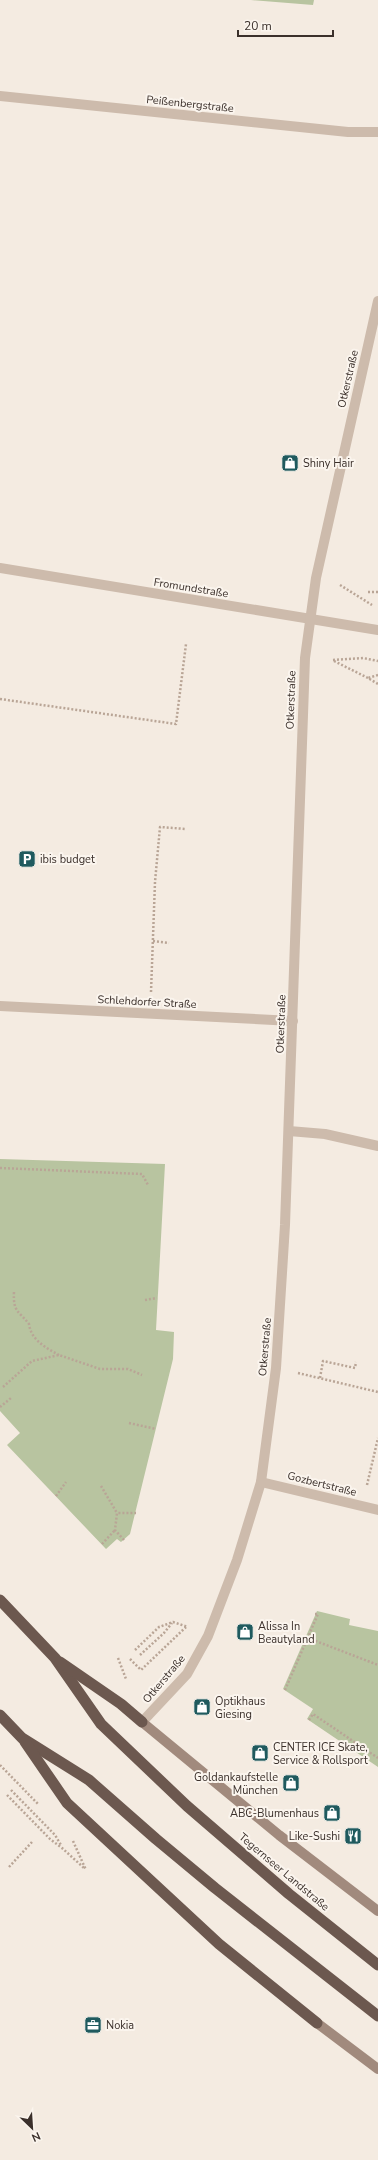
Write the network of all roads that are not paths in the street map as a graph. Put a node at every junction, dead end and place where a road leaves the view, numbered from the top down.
1 (0, 96) edge
2 (378, 132) edge
3 (378, 301) edge
4 (0, 568) edge
5 (309, 620) junction
6 (378, 630) edge
7 (0, 1006) edge
8 (293, 1021) junction
9 (289, 1131) junction
10 (378, 1146) edge
11 (261, 1482) junction
12 (378, 1510) edge
13 (0, 1600) edge
14 (55, 1658) junction
15 (0, 1715) edge
16 (142, 1722) junction
17 (22, 1738) junction
18 (378, 1911) edge
19 (378, 1965) edge
20 (378, 2016) edge
21 (317, 2024) joint
22 (378, 2069) edge

1 - 2 street, Peißenbergstraße
3 - 5 street, Otkerstraße
4 - 5 street, Fromundstraße
5 - 6 street, Fromundstraße
5 - 8 street, Otkerstraße
7 - 8 street, Schlehdorfer Straße
8 - 9 street, Otkerstraße
9 - 10 street
9 - 11 street, Otkerstraße
11 - 12 street, Gozbertstraße
11 - 16 street, Otkerstraße
13 - 14 highway, Tegernseer Landstraße
14 - 16 highway
14 - 19 highway, Tegernseer Landstraße
15 - 17 highway
16 - 18 main road
17 - 20 highway
17 - 21 highway
21 - 22 main road

